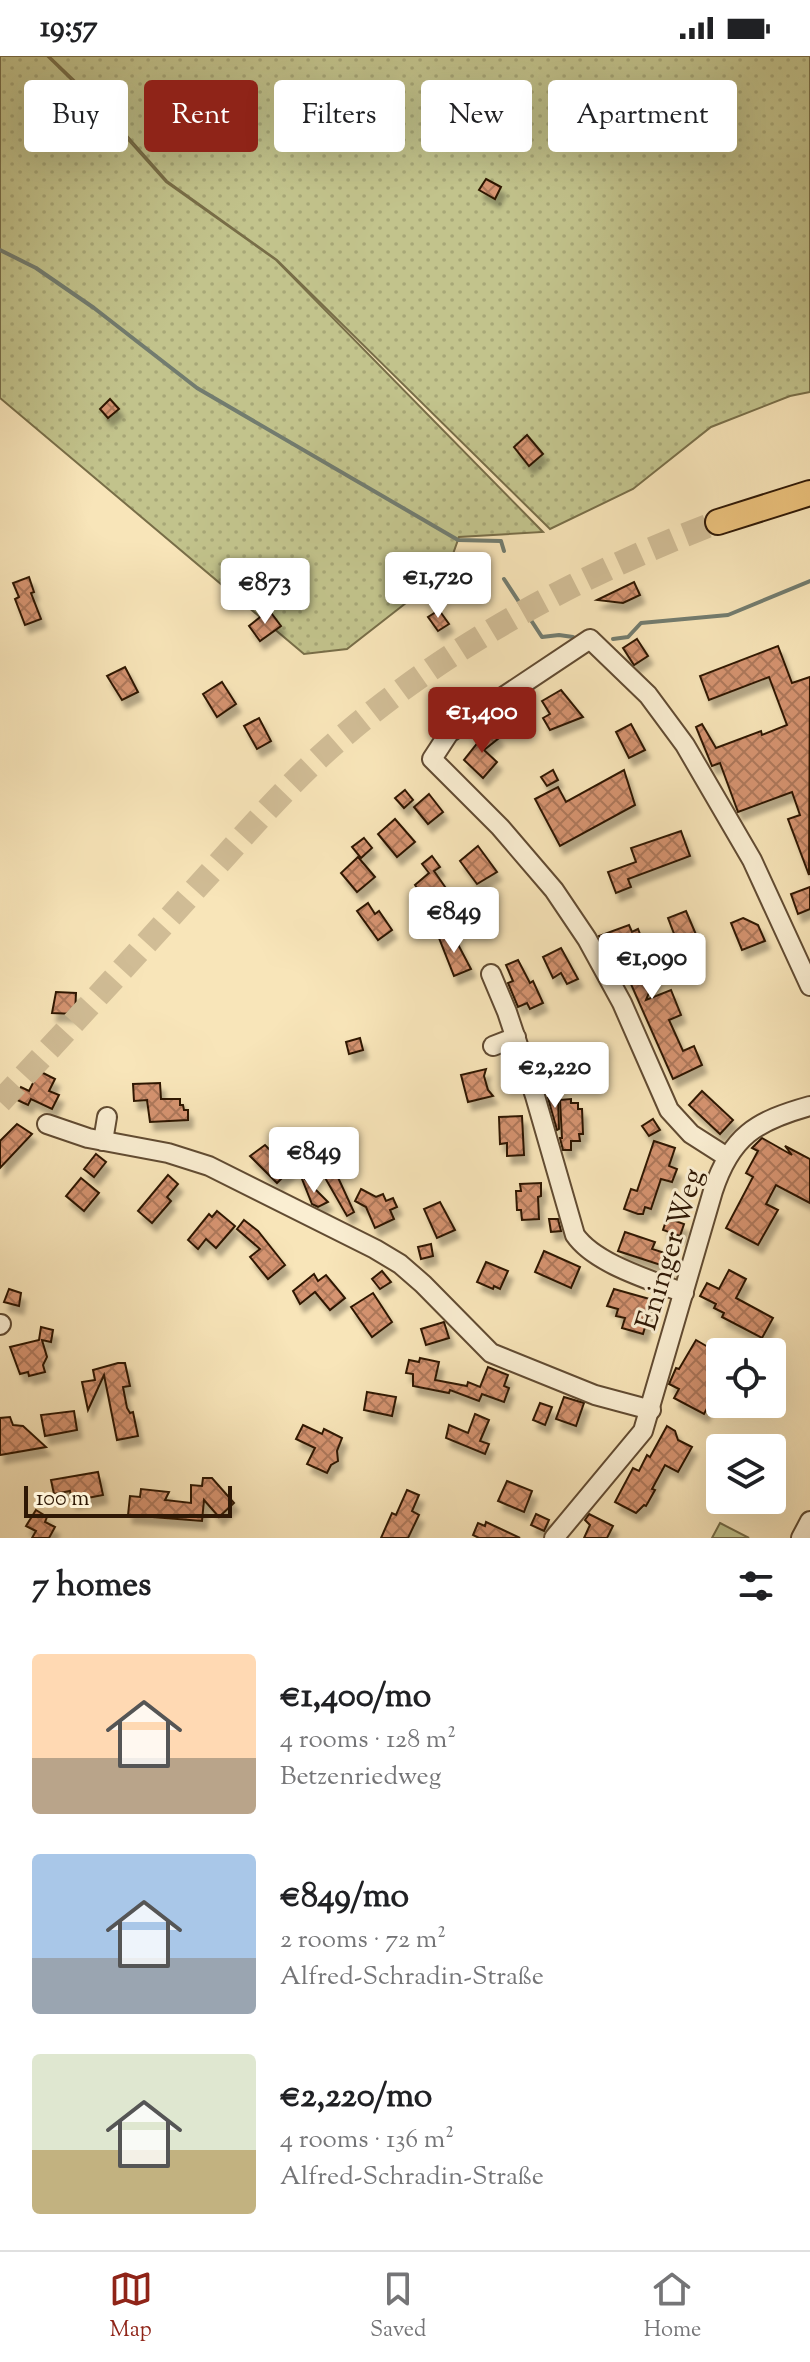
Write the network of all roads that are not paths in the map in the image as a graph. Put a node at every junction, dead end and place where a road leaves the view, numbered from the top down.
1 (810, 493) edge
2 (718, 522) tunnel mouth
3 (491, 974) dead end
4 (810, 986) edge
5 (516, 1037) junction
6 (493, 1046) dead end
7 (810, 1106) edge
8 (107, 1117) dead end
9 (47, 1124) dead end
10 (103, 1141) junction
11 (727, 1157) junction
12 (684, 1293) junction
13 (651, 1410) junction
14 (810, 1521) edge
15 (554, 1538) edge
16 (801, 1538) edge

1 - 2 main road
3 - 5 street
4 - 11 street, Eninger Weg
5 - 6 street
5 - 12 street
7 - 11 street
8 - 10 street
9 - 10 street
10 - 13 street
11 - 12 street, Eninger Weg
12 - 13 street, Eninger Weg
13 - 15 street, Eninger Weg
14 - 16 street

